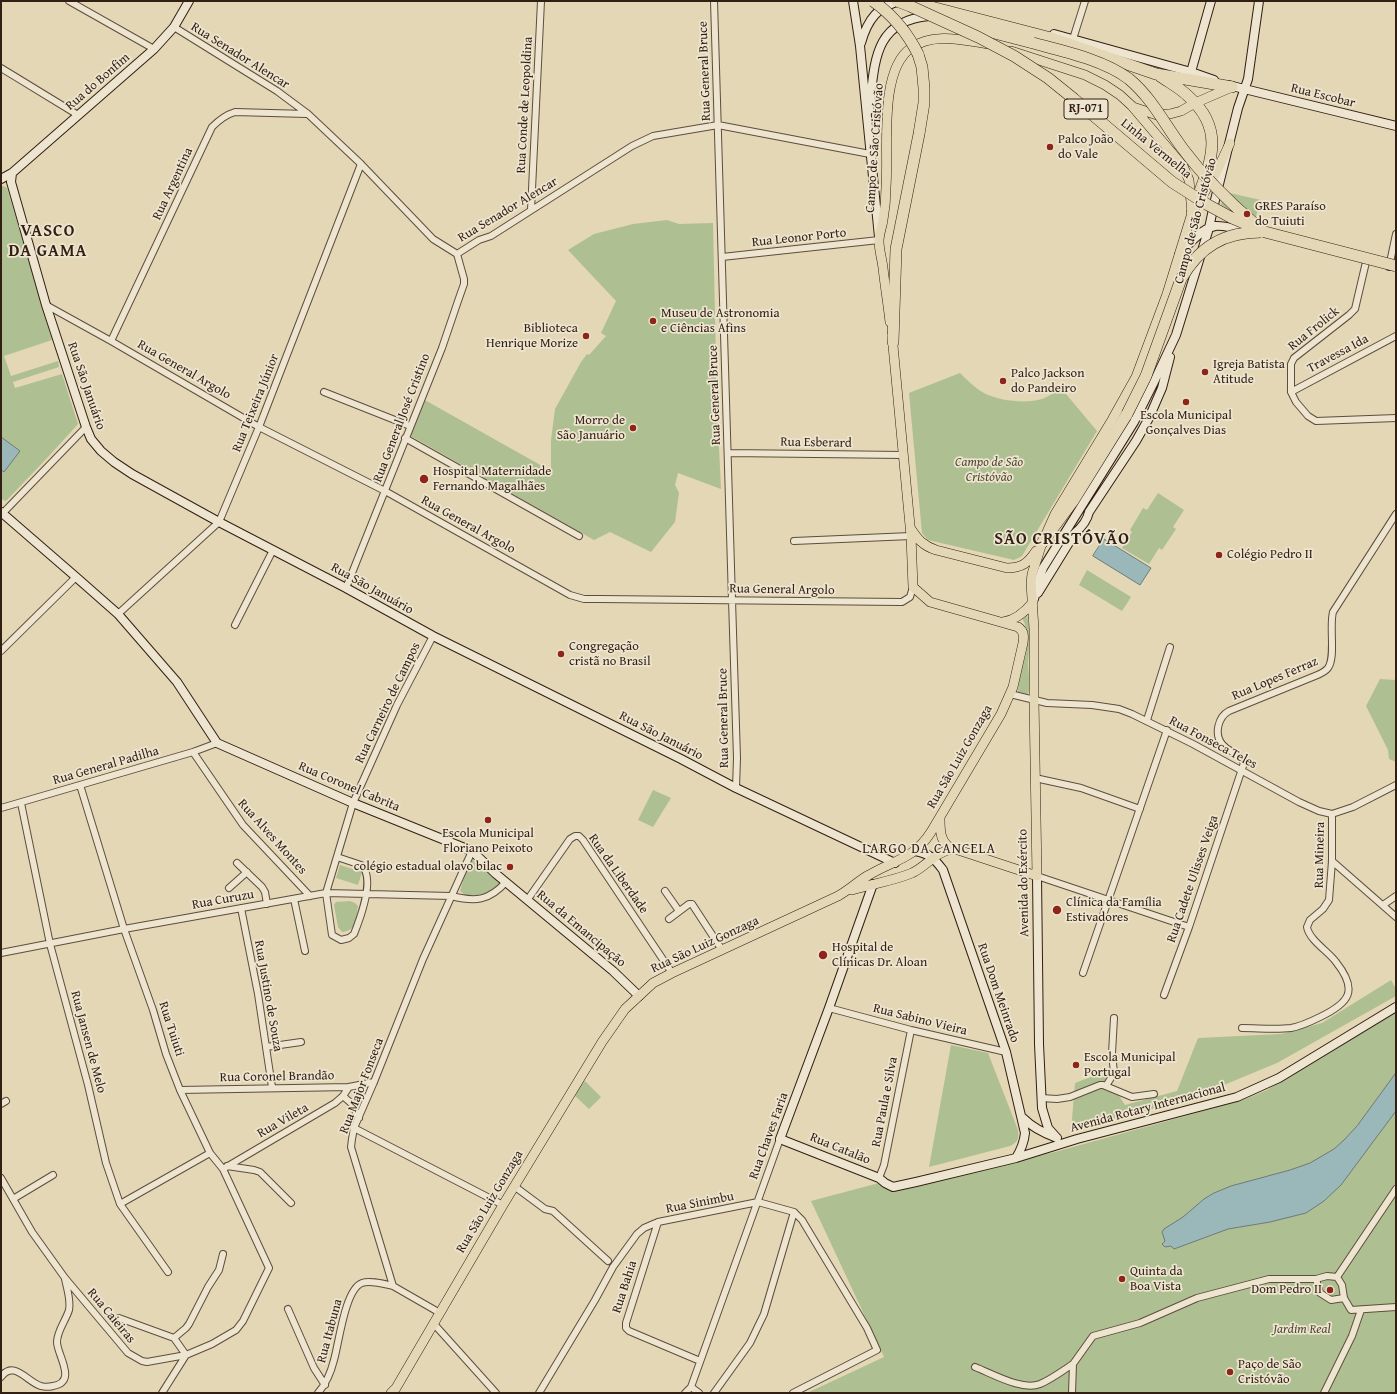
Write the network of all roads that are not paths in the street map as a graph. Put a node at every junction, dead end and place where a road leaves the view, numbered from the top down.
1 (69, 1) edge
2 (189, 1) edge
3 (541, 1) edge
4 (714, 1) edge
5 (853, 1) edge
6 (873, 1) edge
7 (897, 1) edge
8 (910, 1) edge
9 (1086, 1) edge
10 (1211, 1) edge
11 (1259, 1) edge
12 (928, 16) joint
13 (174, 28) junction
14 (1073, 39) junction
15 (860, 46) junction
16 (154, 49) junction
17 (1, 68) edge
18 (1191, 72) junction
19 (1156, 74) junction
20 (1232, 87) junction
21 (1245, 89) junction
22 (1195, 102) junction
23 (1132, 106) junction
24 (308, 114) junction
25 (78, 115) junction
26 (867, 124) junction
27 (718, 125) junction
28 (1396, 126) edge
29 (1230, 143) junction
30 (870, 154) junction
31 (361, 164) junction
32 (5, 179) edge
33 (531, 210) junction
34 (1192, 213) junction
35 (1209, 228) junction
36 (1263, 230) junction
37 (1396, 234) edge
38 (879, 240) junction
39 (457, 254) junction
40 (722, 257) junction
41 (1178, 258) junction
42 (1366, 262) junction
43 (1394, 267) edge
44 (46, 305) junction
45 (1176, 335) junction
46 (1396, 336) edge
47 (111, 341) junction
48 (893, 342) junction
49 (324, 392) dead end
50 (1291, 392) junction
51 (1396, 418) edge
52 (410, 426) junction
53 (86, 427) junction
54 (259, 427) junction
55 (405, 438) junction
56 (728, 453) junction
57 (904, 455) junction
58 (385, 491) junction
59 (2, 513) edge
60 (1396, 514) edge
61 (219, 522) junction
62 (911, 533) junction
63 (579, 536) dead end
64 (794, 541) dead end
65 (1042, 543) junction
66 (273, 550) junction
67 (76, 576) junction
68 (913, 587) junction
69 (346, 588) junction
70 (732, 600) junction
71 (1033, 602) junction
72 (118, 614) junction
73 (1002, 622) junction
74 (235, 625) dead end
75 (432, 636) junction
76 (1170, 648) dead end
77 (1, 651) edge
78 (1010, 694) junction
79 (1034, 700) junction
80 (1146, 720) junction
81 (1167, 730) junction
82 (217, 743) junction
83 (193, 752) junction
84 (1242, 771) junction
85 (1035, 778) junction
86 (80, 785) junction
87 (1396, 785) edge
88 (736, 788) junction
89 (21, 803) junction
90 (353, 803) junction
91 (1, 808) edge
92 (1140, 809) junction
93 (1332, 814) junction
94 (940, 818) junction
95 (953, 849) junction
96 (472, 851) junction
97 (915, 851) junction
98 (336, 857) junction
99 (934, 858) junction
100 (1332, 861) junction
101 (237, 863) dead end
102 (895, 863) junction
103 (247, 872) junction
104 (1037, 876) junction
105 (506, 882) junction
106 (872, 884) junction
107 (229, 888) dead end
108 (665, 891) dead end
109 (847, 891) junction
110 (326, 893) junction
111 (366, 895) junction
112 (310, 896) junction
113 (451, 896) junction
114 (1396, 896) edge
115 (294, 899) junction
116 (528, 899) junction
117 (1108, 900) junction
118 (267, 904) junction
119 (1383, 905) junction
120 (241, 908) junction
121 (679, 911) junction
122 (1396, 917) edge
123 (669, 919) dead end
124 (1189, 927) junction
125 (124, 929) junction
126 (50, 944) junction
127 (722, 950) junction
128 (305, 951) dead end
129 (1, 954) edge
130 (672, 972) junction
131 (1083, 973) dead end
132 (1164, 995) dead end
133 (639, 996) junction
134 (1396, 1007) edge
135 (829, 1008) junction
136 (1114, 1018) dead end
137 (1242, 1028) dead end
138 (911, 1030) junction
139 (301, 1042) dead end
140 (266, 1047) junction
141 (1006, 1052) junction
142 (374, 1082) junction
143 (1106, 1086) junction
144 (349, 1087) junction
145 (272, 1088) junction
146 (180, 1090) junction
147 (1154, 1094) dead end
148 (343, 1096) junction
149 (1041, 1098) junction
150 (1021, 1116) junction
151 (359, 1118) junction
152 (354, 1128) junction
153 (1056, 1138) junction
154 (780, 1139) junction
155 (1077, 1139) junction
156 (210, 1153) junction
157 (1016, 1158) junction
158 (225, 1167) junction
159 (53, 1175) dead end
160 (1, 1178) edge
161 (879, 1178) junction
162 (889, 1185) joint
163 (514, 1186) junction
164 (1396, 1189) edge
165 (13, 1199) junction
166 (758, 1202) junction
167 (291, 1203) dead end
168 (120, 1204) junction
169 (503, 1205) junction
170 (794, 1212) junction
171 (658, 1222) junction
172 (223, 1254) dead end
173 (608, 1261) dead end
174 (269, 1268) joint
175 (168, 1272) dead end
176 (1337, 1277) junction
177 (65, 1278) junction
178 (1316, 1279) junction
179 (393, 1286) junction
180 (1344, 1298) junction
181 (1396, 1307) edge
182 (288, 1308) dead end
183 (1361, 1310) junction
184 (440, 1313) junction
185 (119, 1318) dead end
186 (434, 1324) junction
187 (174, 1338) junction
188 (186, 1355) junction
189 (700, 1360) junction
190 (1073, 1364) junction
191 (975, 1367) dead end
192 (1, 1377) edge
193 (325, 1385) junction
194 (691, 1387) junction
195 (162, 1393) edge
196 (318, 1393) edge
197 (391, 1393) edge
198 (496, 1393) edge
199 (539, 1393) edge
200 (685, 1393) edge
201 (699, 1393) edge
202 (714, 1393) edge
203 (793, 1393) edge
204 (1072, 1393) edge
205 (1324, 1393) edge

1 - 16 street
2 - 13 street, Rua do Bonfim
3 - 33 street, Rua Conde de Leopoldina
4 - 27 street, Rua General Bruce
5 - 15 street
6 - 48 highway, bridge
7 - 36 highway, Linha Vermelha / RJ-071, bridge
8 - 14 street
8 - 15 street, Campo de São Cristóvão
8 - 19 highway
8 - 36 highway, Linha Vermelha / RJ-071, bridge
9 - 14 street
10 - 18 street
11 - 21 street, Campo de São Cristóvão
12 - 26 street, Campo de São Cristóvão
12 - 36 highway, bridge
13 - 16 street, Rua do Bonfim
13 - 24 street, Rua Senador Alencar
14 - 18 street
15 - 26 street, Campo de São Cristóvão
16 - 25 street, Rua do Bonfim
17 - 25 street
18 - 20 street
19 - 20 highway
19 - 22 highway
20 - 21 street
20 - 22 main road
21 - 28 street, Rua Escobar
21 - 29 street, Campo de São Cristóvão
22 - 23 main road
22 - 34 highway
23 - 34 main road, Campo de São Cristóvão
23 - 38 main road, Campo de São Cristóvão
24 - 31 street, Rua Senador Alencar
24 - 47 street, Rua Argentina
25 - 32 street, Rua do Bonfim
26 - 30 street, Campo de São Cristóvão
27 - 30 street, Rua Senador Alencar
27 - 33 street, Rua Senador Alencar
27 - 40 street, Rua General Bruce
29 - 34 main road
29 - 35 street, Campo de São Cristóvão
30 - 38 street, Campo de São Cristóvão
31 - 39 street, Rua Senador Alencar
31 - 54 street, Rua Teixeira Júnior
32 - 44 street, Rua São Januário
33 - 39 street, Rua Senador Alencar
34 - 41 main road, Campo de São Cristóvão
35 - 41 street
35 - 42 street
35 - 45 street, Campo de São Cristóvão
36 - 43 highway, Linha Vermelha / RJ-071, bridge
36 - 65 highway, bridge
37 - 43 street
38 - 40 street, Rua Leonor Porto
38 - 48 main road, Campo de São Cristóvão
39 - 52 street, Rua General José Cristino
40 - 56 street, Rua General Bruce
41 - 65 main road, Campo de São Cristóvão
42 - 43 street
42 - 50 street, Rua Frolick
44 - 47 street, Rua General Argolo
44 - 53 street, Rua São Januário
45 - 71 street, Campo de São Cristóvão
45 - 71 street
46 - 50 street, Travessa Ida
47 - 54 street, Rua General Argolo
48 - 57 main road, Campo de São Cristóvão
49 - 52 street
50 - 51 street
52 - 55 street, Rua General José Cristino
53 - 59 street
53 - 61 street, Rua São Januário
54 - 58 street, Rua General Argolo
54 - 61 street, Rua Teixeira Júnior
55 - 58 street, Rua General José Cristino
55 - 63 street
56 - 57 street, Rua Esberard
56 - 70 street, Rua General Bruce
57 - 62 main road, Campo de São Cristóvão
58 - 69 street, Rua General José Cristino
58 - 70 street, Rua General Argolo
59 - 67 street
60 - 84 street, Rua Lopes Ferraz
61 - 66 street, Rua São Januário
61 - 72 street, Rua Teixeira Júnior
62 - 64 street
62 - 65 main road, Campo de São Cristóvão
62 - 68 main road, Campo de São Cristóvão
65 - 71 main road, Campo de São Cristóvão
66 - 69 street, Rua São Januário
66 - 74 street
67 - 72 street
67 - 77 street
68 - 70 street, Rua General Argolo
68 - 73 main road
69 - 75 street, Rua São Januário
70 - 88 street, Rua General Bruce
71 - 73 main road
71 - 79 main road, Avenida do Exército
72 - 82 street
73 - 78 main road, Rua São Luiz Gonzaga
75 - 88 street, Rua São Januário
75 - 90 street, Rua Carneiro de Campos
76 - 80 street
78 - 79 street, Rua Fonseca Teles
78 - 94 main road, Rua São Luiz Gonzaga
79 - 80 street, Rua Fonseca Teles
79 - 85 main road, Avenida do Exército
80 - 81 street, Rua Fonseca Teles
81 - 84 street, Rua Fonseca Teles
81 - 92 street
82 - 83 street, Rua General Padilha
82 - 90 street, Rua Coronel Cabrita
83 - 86 street, Rua General Padilha
83 - 112 street, Rua Alves Montes
84 - 93 street, Rua Fonseca Teles
84 - 124 street, Rua Cadete Ulisses Veiga
85 - 92 street
85 - 104 main road, Avenida do Exército
86 - 89 street, Rua General Padilha
86 - 125 street, Rua Tuiuti
87 - 93 street
88 - 102 street, Rua São Januário
89 - 91 street, Rua General Padilha
89 - 126 street, Rua Jansen de Melo
90 - 96 street, Rua Coronel Cabrita
90 - 98 street, Rua Carneiro de Campos
92 - 117 street
93 - 100 street, Rua Mineira
94 - 95 main road
94 - 97 main road, Rua São Luiz Gonzaga
95 - 99 main road
95 - 104 main road
96 - 105 street, Rua da Emancipação
96 - 113 street, Rua Major Fonseca
97 - 99 street
97 - 102 main road, Rua São Luiz Gonzaga
98 - 110 street, Rua Carneiro de Campos
98 - 111 street
99 - 106 main road
99 - 141 street, Rua Dom Meinrado
100 - 119 street
100 - 137 street, Rua Mineira
101 - 103 street
102 - 106 main road
102 - 109 main road, Rua São Luiz Gonzaga
103 - 107 street
103 - 118 street
104 - 117 street
104 - 149 street, Avenida do Exército
105 - 113 street, Rua Curuzu
105 - 116 street, Rua da Emancipação
106 - 109 main road
106 - 135 street, Rua Chaves Faria
108 - 121 street
109 - 127 main road, Rua São Luiz Gonzaga
110 - 111 street, Rua Curuzu
110 - 111 street
110 - 112 street, Rua Curuzu
111 - 113 street, Rua Curuzu
112 - 115 street, Rua Curuzu
113 - 142 street, Rua Major Fonseca
114 - 119 street
115 - 118 street, Rua Curuzu
115 - 128 street
116 - 130 street, Rua da Liberdade
116 - 133 street, Rua da Emancipação
117 - 124 street
117 - 131 street
118 - 120 street, Rua Curuzu
119 - 122 street
120 - 125 street, Rua Curuzu
120 - 140 street, Rua Justino de Souza
121 - 123 street
121 - 127 street
124 - 132 street, Rua Cadete Ulisses Veiga
125 - 126 street, Rua Curuzu
125 - 146 street, Rua Tuiuti
126 - 129 street, Rua Curuzu
126 - 168 street, Rua Jansen de Melo
127 - 130 main road, Rua São Luiz Gonzaga
130 - 133 main road, Rua São Luiz Gonzaga
133 - 163 main road, Rua São Luiz Gonzaga
134 - 155 street, Avenida Rotary Internacional
135 - 138 street, Rua Sabino Vieira
135 - 154 street, Rua Chaves Faria
136 - 143 street
138 - 141 street, Rua Sabino Vieira
138 - 161 street, Rua Paula e Silva
139 - 140 street
140 - 145 street, Rua Justino de Souza
141 - 150 street, Rua Dom Meinrado
142 - 144 street, Rua Coronel Brandão
142 - 151 street, Rua Major Fonseca
143 - 147 street
143 - 149 street
144 - 145 street, Rua Coronel Brandão
144 - 148 street, Rua Vileta
145 - 146 street, Rua Coronel Brandão
146 - 156 street, Rua Tuiuti
148 - 151 street
148 - 158 street, Rua Vileta
149 - 153 street, Avenida do Exército
150 - 153 street
150 - 157 street, Rua Dom Meinrado
151 - 152 street, Rua Major Fonseca
152 - 169 street
152 - 179 street, Rua Major Fonseca
153 - 155 street
154 - 161 street, Rua Catalão
154 - 166 street, Rua Chaves Faria
155 - 157 street, Avenida Rotary Internacional
156 - 158 street, Rua Tuiuti
156 - 168 street
157 - 162 street, Avenida Rotary Internacional
158 - 167 street
158 - 174 street, Rua Tuiuti
159 - 165 street
160 - 165 street, Rua Caieiras
161 - 162 street, Rua Catalão
163 - 169 main road, Rua São Luiz Gonzaga
163 - 173 street
164 - 176 street
165 - 177 street, Rua Caieiras
166 - 170 street, Rua Sinimbu
166 - 171 street, Rua Sinimbu
166 - 189 street, Rua Chaves Faria
168 - 175 street, Rua Jansen de Melo
169 - 184 main road, Rua São Luiz Gonzaga
170 - 202 street
170 - 203 street
171 - 189 street, Rua Bahia
171 - 199 street, Rua Sinimbu
172 - 187 street
174 - 188 street, Rua Caieiras
176 - 178 street
176 - 180 street
177 - 188 street, Rua Caieiras
177 - 192 street
178 - 180 street
178 - 190 street
179 - 184 street
179 - 193 street, Rua Itabuna
180 - 183 street
181 - 183 street
182 - 193 street
183 - 205 street
184 - 186 main road, Rua São Luiz Gonzaga
185 - 187 street
186 - 197 main road, Rua São Luiz Gonzaga
186 - 198 street
187 - 188 street
188 - 195 street
189 - 194 street, Rua Chaves Faria
190 - 191 street
190 - 204 street
193 - 196 street, Rua Itabuna
194 - 200 street, Rua Chaves Faria
194 - 201 street

